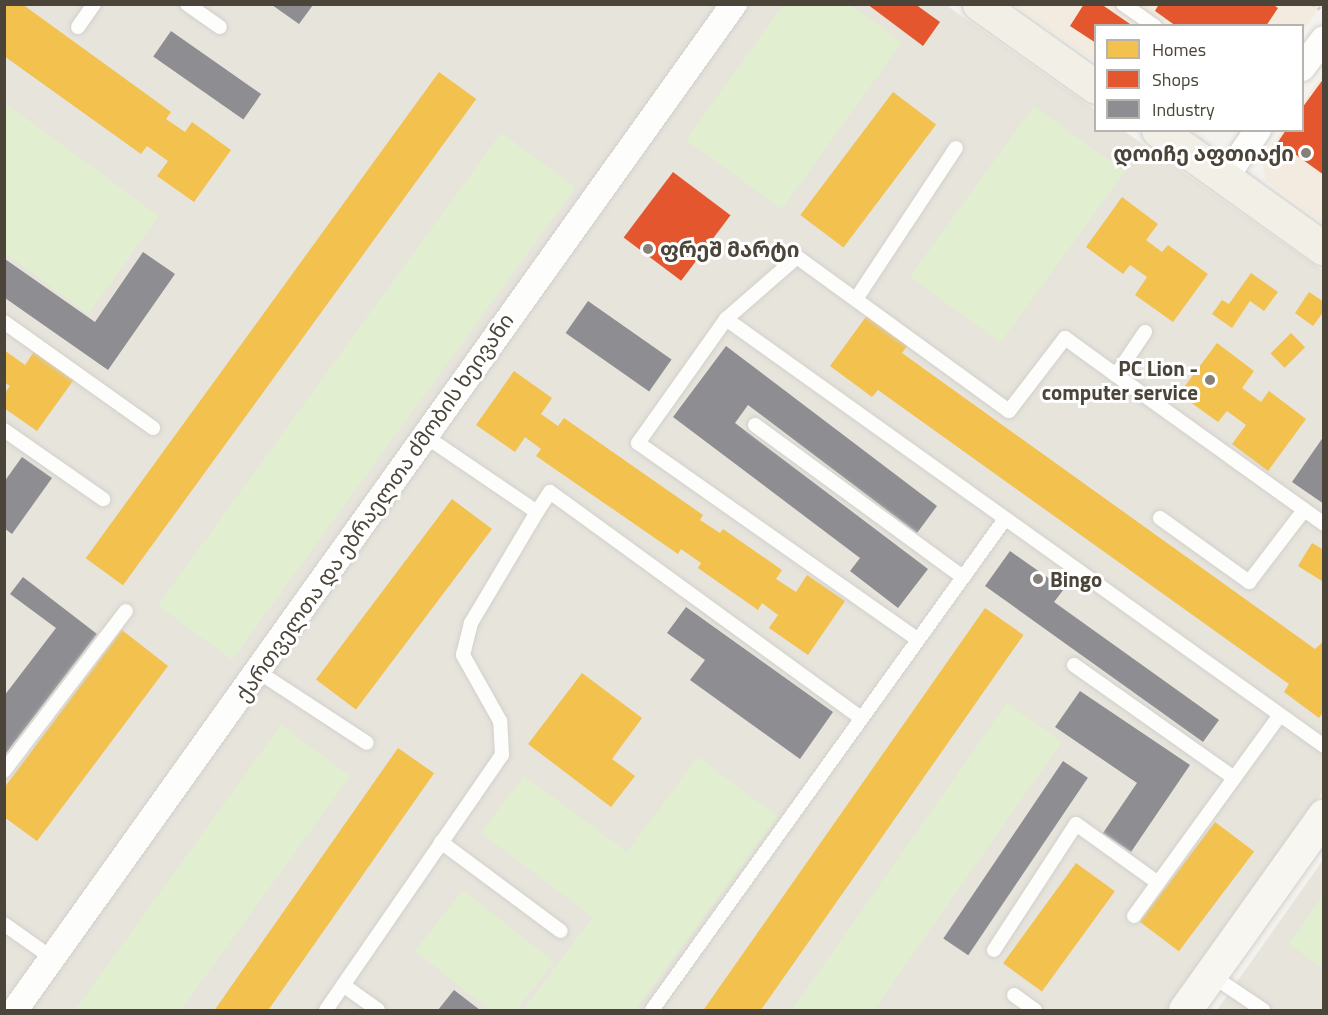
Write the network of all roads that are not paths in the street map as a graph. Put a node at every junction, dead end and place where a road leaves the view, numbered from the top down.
1 (94, 4) edge
2 (187, 4) edge
3 (734, 4) edge
4 (979, 4) edge
5 (1123, 4) edge
6 (1152, 24) edge
7 (78, 27) dead end
8 (220, 27) dead end
9 (1323, 39) edge
10 (1304, 65) edge
11 (1094, 86) edge
12 (1161, 132) edge
13 (1257, 132) edge
14 (956, 148) dead end
15 (1225, 178) junction
16 (1323, 249) edge
17 (856, 299) junction
18 (726, 320) junction
19 (4, 322) edge
20 (1144, 333) dead end
21 (1116, 375) junction
22 (755, 424) dead end
23 (153, 428) dead end
24 (4, 430) edge
25 (425, 436) junction
26 (103, 499) dead end
27 (1304, 510) junction
28 (537, 512) junction
29 (1160, 518) dead end
30 (1005, 519) junction
31 (1323, 524) edge
32 (963, 577) junction
33 (126, 611) dead end
34 (917, 639) junction
35 (1074, 665) dead end
36 (257, 671) junction
37 (1280, 715) junction
38 (860, 717) junction
39 (367, 743) dead end
40 (1323, 746) edge
41 (4, 771) edge
42 (1234, 778) junction
43 (1323, 815) edge
44 (441, 842) junction
45 (1158, 883) junction
46 (1134, 916) dead end
47 (4, 924) edge
48 (561, 931) dead end
49 (994, 950) dead end
50 (52, 958) junction
51 (1210, 975) junction
52 (343, 985) junction
53 (1014, 995) dead end
54 (15, 1011) edge
55 (326, 1011) edge
56 (378, 1011) edge
57 (652, 1011) edge
58 (1035, 1011) edge
59 (1185, 1011) edge
60 (1263, 1011) edge

1 - 7 lane
2 - 8 lane
3 - 25 street, ქართველთა და ებრაელთა ძმობის ხეივანი
4 - 11 main road
5 - 6 lane
9 - 10 street
12 - 15 main road
13 - 15 street
14 - 17 lane
15 - 16 main road
17 - 18 lane
17 - 21 lane
18 - 30 lane
18 - 34 lane
19 - 23 lane
20 - 21 lane
21 - 27 lane
22 - 32 lane
24 - 26 lane
25 - 28 lane
25 - 36 street, ქართველთა და ებრაელთა ძმობის ხეივანი
27 - 29 lane
27 - 31 lane
28 - 38 lane
28 - 44 lane
30 - 32 lane
30 - 37 lane
32 - 34 lane
33 - 41 lane
34 - 38 lane
35 - 42 lane
36 - 39 lane
36 - 50 street, ქართველთა და ებრაელთა ძმობის ხეივანი
37 - 40 lane
37 - 42 lane
38 - 57 lane
42 - 45 lane
43 - 51 street
44 - 48 lane
44 - 52 lane
45 - 46 lane
45 - 49 lane
47 - 50 lane
50 - 54 street, ქართველთა და ებრაელთა ძმობის ხეივანი
51 - 59 street
51 - 60 lane
52 - 55 lane
52 - 56 lane
53 - 58 lane

